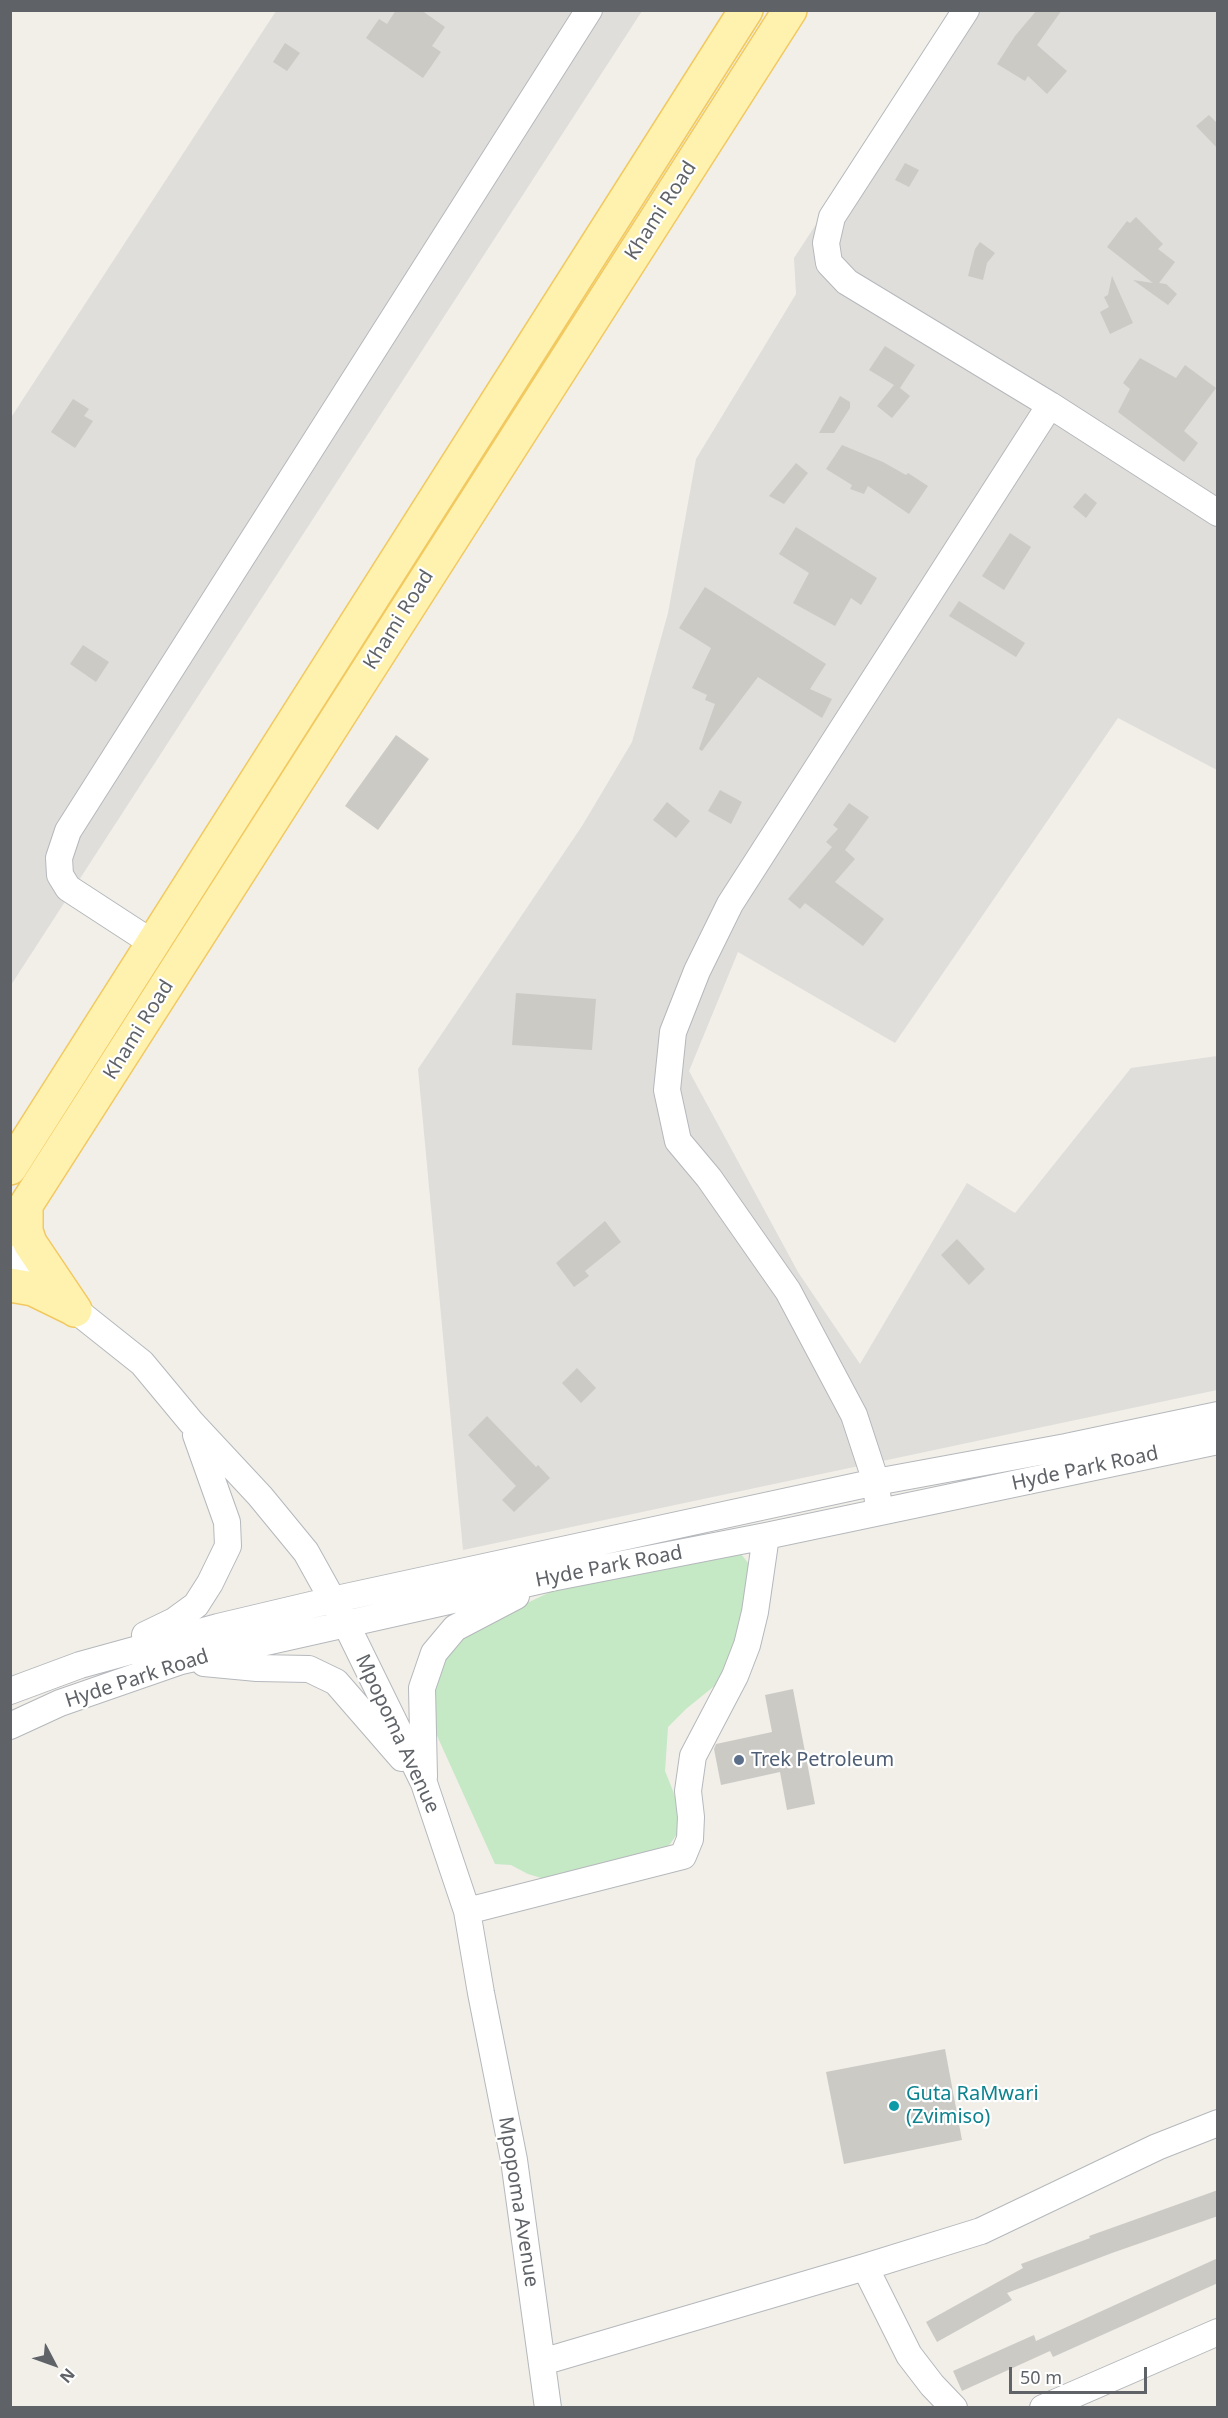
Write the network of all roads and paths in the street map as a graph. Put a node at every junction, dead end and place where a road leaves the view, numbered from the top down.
1 (590, 10) edge
2 (746, 10) edge
3 (790, 10) edge
4 (966, 10) edge
5 (1050, 405) junction
6 (1218, 513) edge
7 (154, 944) junction
8 (10, 1168) edge
9 (18, 1219) edge
10 (10, 1258) edge
11 (10, 1285) edge
12 (75, 1310) junction
13 (1218, 1415) edge
14 (191, 1422) junction
15 (1218, 1441) edge
16 (876, 1482) junction
17 (879, 1512) junction
18 (766, 1536) junction
19 (551, 1578) junction
20 (332, 1600) junction
21 (346, 1624) junction
22 (181, 1661) junction
23 (80, 1665) junction
24 (10, 1691) edge
25 (10, 1726) edge
26 (424, 1783) junction
27 (467, 1911) junction
28 (1218, 2123) edge
29 (865, 2267) junction
30 (1218, 2332) edge
31 (542, 2362) junction
32 (549, 2408) edge
33 (954, 2408) edge
34 (1043, 2408) edge

1 - 7 street
2 - 7 main road, Khami Road
3 - 9 main road, Khami Road
4 - 5 street
5 - 6 street
5 - 16 street
7 - 8 main road, Khami Road
9 - 12 main road
10 - 12 street, Mpopoma Avenue
11 - 12 main road
12 - 14 street, Mpopoma Avenue
13 - 16 street, Hyde Park Road
14 - 20 street, Mpopoma Avenue
14 - 23 street
15 - 17 street, Hyde Park Road
16 - 17 street
16 - 20 street, Hyde Park Road
17 - 18 street, Hyde Park Road
18 - 19 street, Hyde Park Road
18 - 27 street
19 - 21 street, Hyde Park Road
19 - 26 street
20 - 21 street, Mpopoma Avenue
20 - 23 street, Hyde Park Road
21 - 22 street, Hyde Park Road
21 - 26 street, Mpopoma Avenue
22 - 25 street, Hyde Park Road
22 - 26 street
23 - 24 street, Hyde Park Road
26 - 27 street, Mpopoma Avenue
27 - 31 street, Mpopoma Avenue
28 - 29 street
29 - 31 street
29 - 33 street
30 - 34 street
31 - 32 street, Mpopoma Avenue

